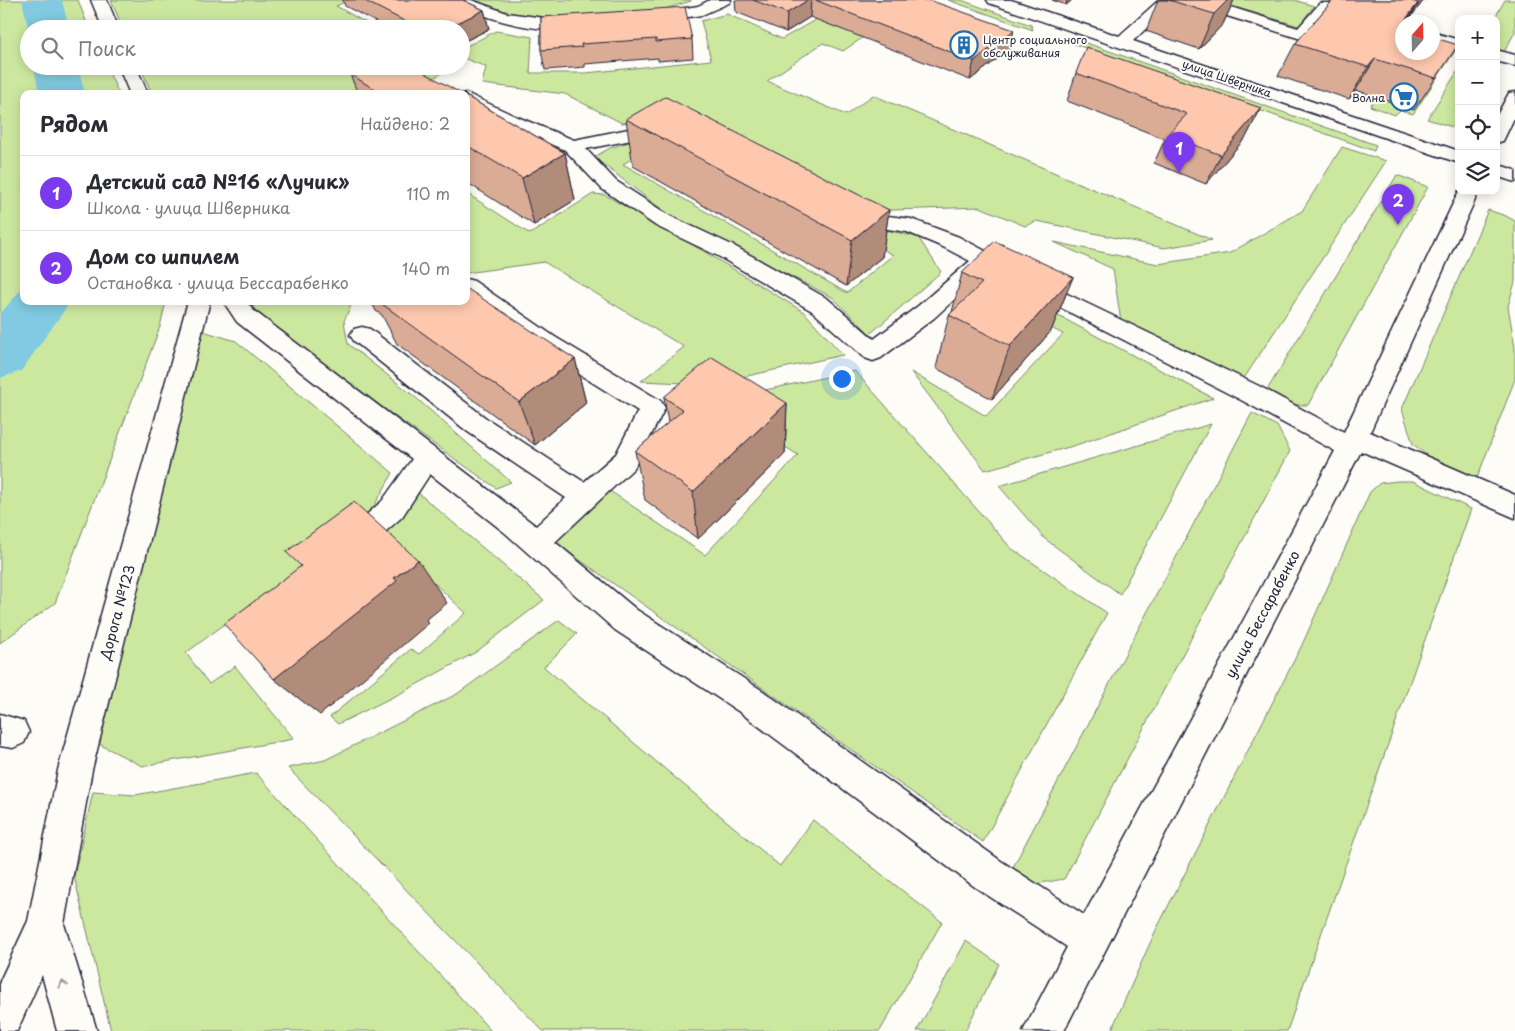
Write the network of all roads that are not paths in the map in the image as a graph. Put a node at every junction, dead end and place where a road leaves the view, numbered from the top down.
1 (98, 0) edge
2 (456, 0) edge
3 (724, 0) edge
4 (995, 0) edge
5 (1168, 0) edge
6 (1191, 0) edge
7 (1307, 0) edge
8 (1326, 6) junction
9 (1346, 11) edge
10 (107, 20) edge
11 (637, 20) edge
12 (594, 22) edge
13 (1440, 39) edge
14 (1121, 43) junction
15 (1455, 44) edge
16 (1500, 56) edge
17 (1515, 61) edge
18 (131, 75) edge
19 (137, 90) edge
20 (1515, 98) edge
21 (470, 100) edge
22 (1500, 128) edge
23 (684, 140) edge
24 (572, 146) junction
25 (1455, 156) edge
26 (1500, 171) edge
27 (1515, 176) edge
28 (1467, 195) edge
29 (834, 210) edge
30 (985, 260) junction
31 (470, 289) edge
32 (198, 305) edge
33 (237, 305) edge
34 (362, 335) dead end
35 (1352, 442) junction
36 (427, 458) junction
37 (586, 497) junction
38 (1515, 508) edge
39 (536, 543) junction
40 (328, 566) edge
41 (46, 924) junction
42 (1090, 941) junction
43 (0, 1024) edge
44 (77, 1031) edge
45 (1043, 1031) edge

1 - 10 street
2 - 12 street
3 - 11 street
4 - 14 street, улица Шверника
5 - 14 street
6 - 8 street
7 - 8 street
8 - 9 street
13 - 15 street
14 - 25 street, улица Шверника
16 - 17 street
18 - 19 street
20 - 22 street
21 - 24 street
23 - 24 street
24 - 30 street
26 - 27 street
28 - 35 street, улица Бессарабенко
29 - 30 street
30 - 35 street
31 - 37 street
32 - 41 street, Дорога №123
33 - 36 street
34 - 37 street
35 - 38 street
35 - 42 street, улица Бессарабенко
36 - 39 street
36 - 40 street
37 - 39 street
39 - 42 street
41 - 43 street, Дорога №123
44 -> 41 street, Дорога №123
42 - 45 street, улица Бессарабенко

